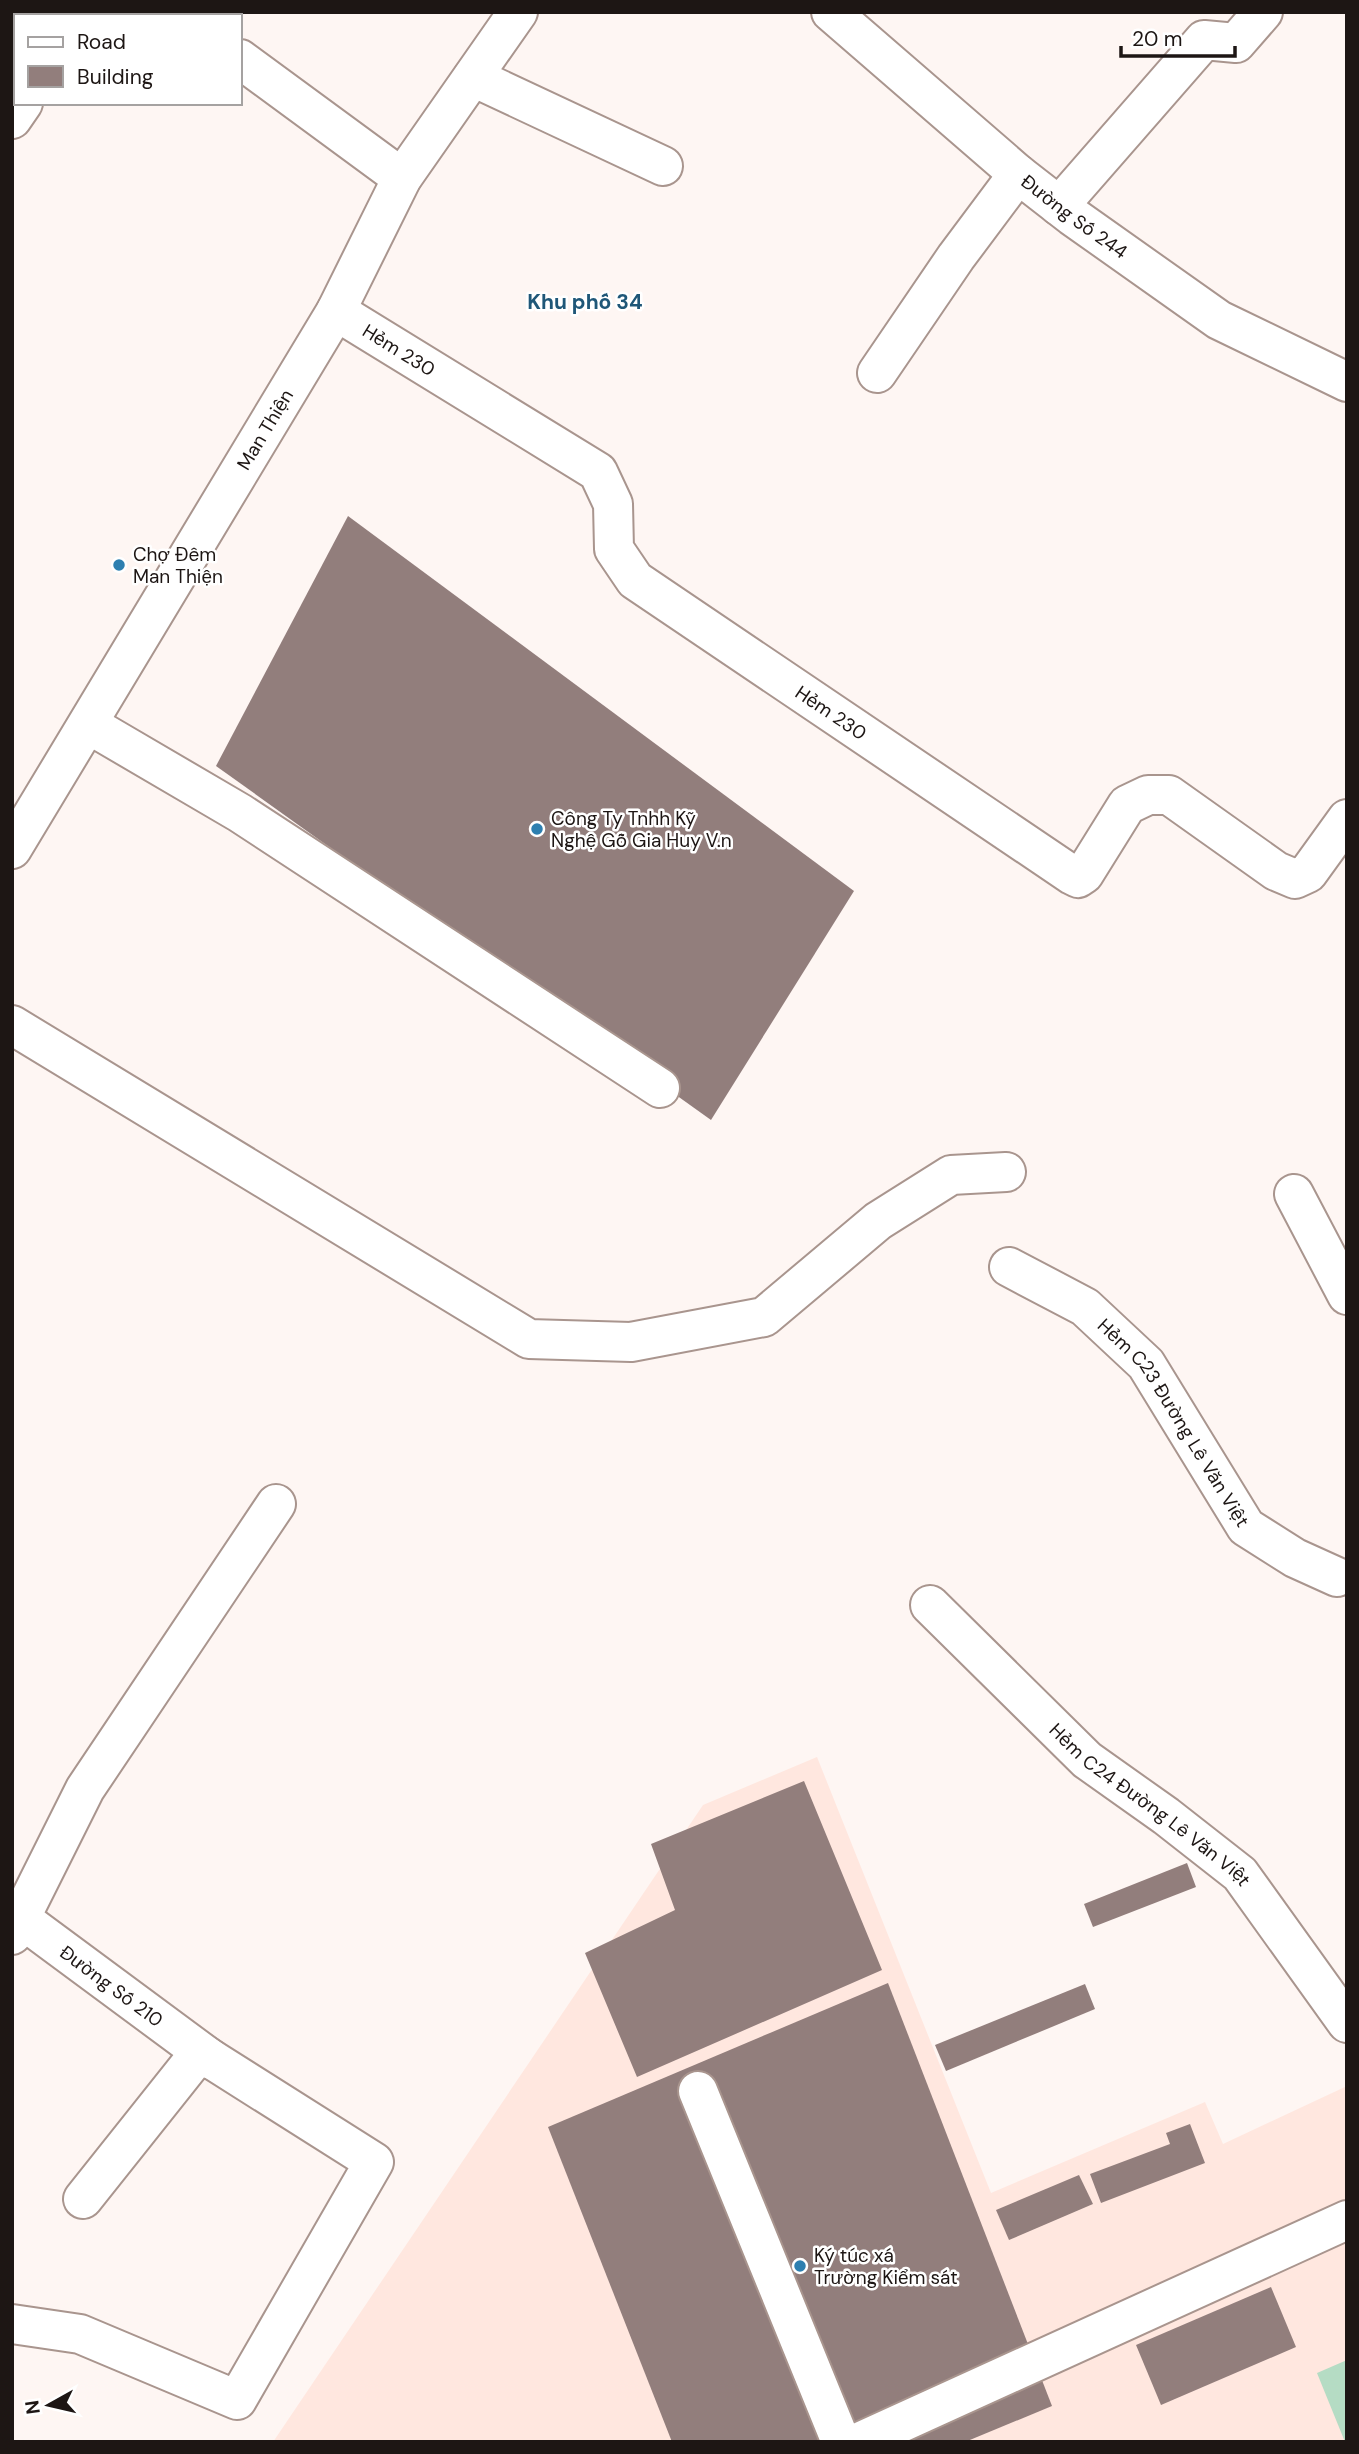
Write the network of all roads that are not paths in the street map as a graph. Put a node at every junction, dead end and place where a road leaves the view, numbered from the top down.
1 (518, 12) edge
2 (1263, 12) edge
3 (847, 17) edge
4 (242, 60) edge
5 (473, 76) junction
6 (663, 166) dead end
7 (1018, 174) junction
8 (402, 178) junction
9 (1059, 206) junction
10 (336, 311) junction
11 (877, 373) dead end
12 (1347, 382) edge
13 (88, 724) junction
14 (1347, 819) edge
15 (12, 849) edge
16 (12, 1025) edge
17 (660, 1088) dead end
18 (1006, 1172) dead end
19 (1294, 1194) dead end
20 (1009, 1267) dead end
21 (1347, 1296) edge
22 (276, 1504) dead end
23 (1344, 1580) edge
24 (930, 1605) dead end
25 (15, 1922) edge
26 (1347, 2023) edge
27 (212, 2060) junction
28 (698, 2091) dead end
29 (83, 2199) dead end
30 (1347, 2220) edge
31 (12, 2324) edge
32 (841, 2442) edge
33 (859, 2442) edge

1 - 5 street, Man Thiện
2 - 9 street
3 - 7 street, Đường Số 244
4 - 8 street
5 - 6 street
5 - 8 street, Man Thiện
7 - 9 street, Đường Số 244
7 - 11 street
8 - 10 street, Man Thiện
9 - 12 street, Đường Số 244
10 - 13 street, Man Thiện
10 - 14 street, Hẻm 230
13 - 15 street, Man Thiện
13 - 17 street
16 - 18 street
19 - 21 street
20 - 23 street, Hẻm C23 Đường Lê Văn Việt
22 - 25 street
24 - 26 street, Hẻm C24 Đường Lê Văn Việt
25 - 27 street, Đường Số 210
27 - 29 street
27 - 31 street, Đường Số 210
28 - 32 street
30 - 33 street

